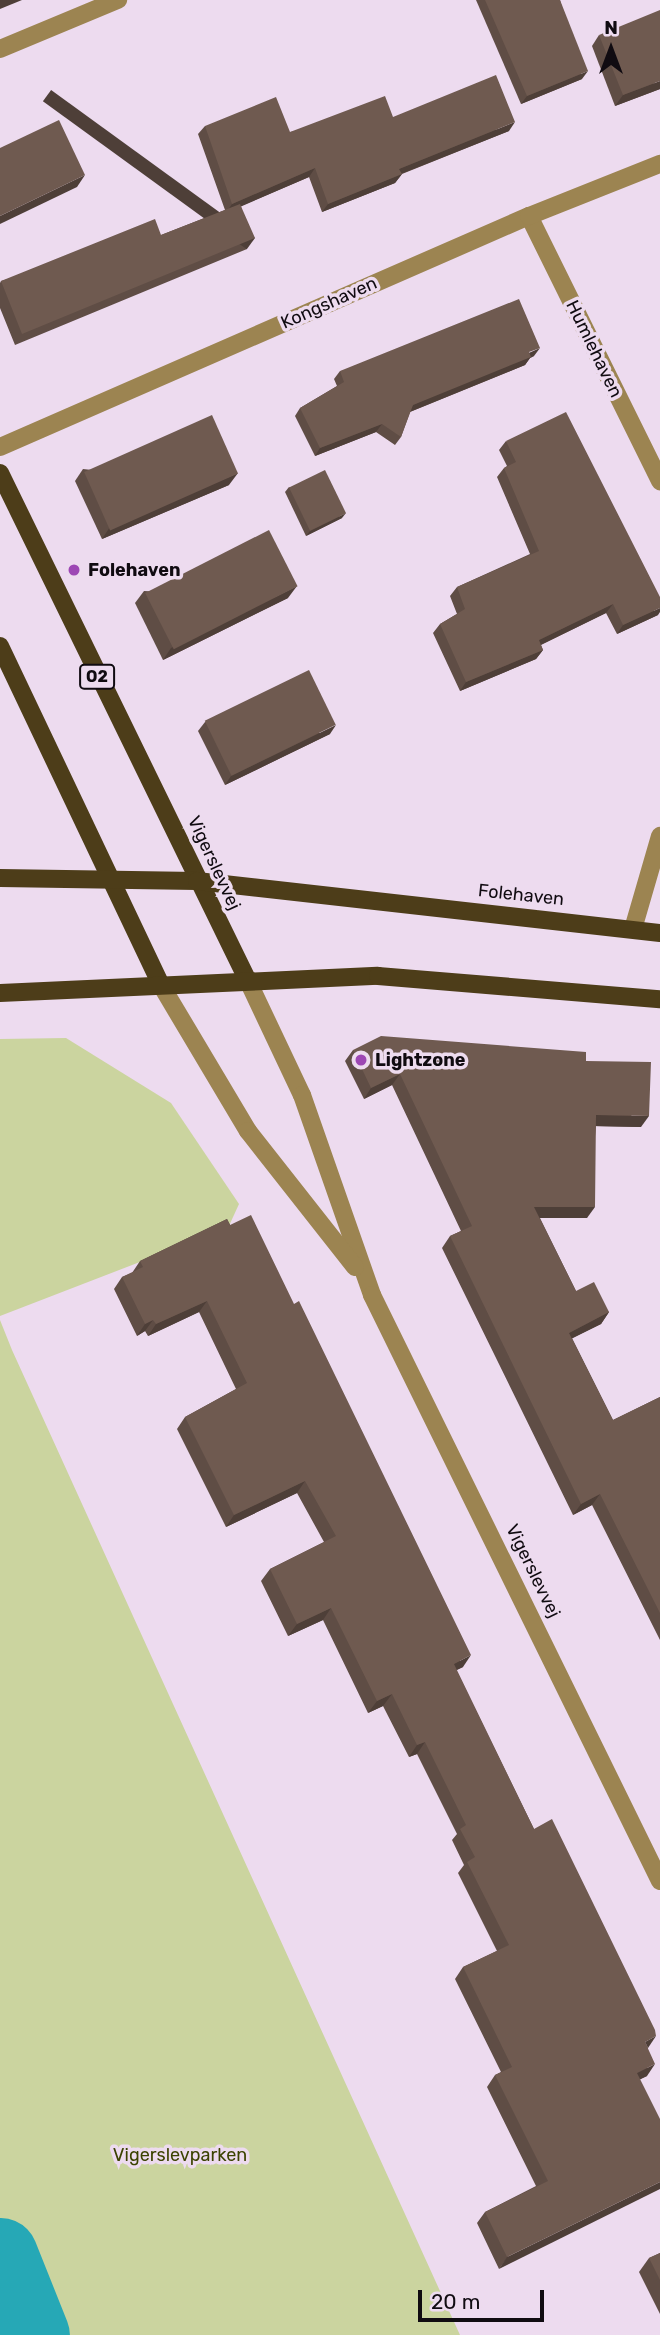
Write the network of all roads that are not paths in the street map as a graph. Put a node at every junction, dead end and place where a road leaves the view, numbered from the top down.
1 (118, 0) edge
2 (0, 49) edge
3 (660, 164) edge
4 (529, 216) junction
5 (0, 447) edge
6 (0, 472) edge
7 (660, 481) edge
8 (0, 646) edge
9 (660, 836) edge
10 (109, 877) junction
11 (0, 878) edge
12 (197, 881) junction
13 (633, 929) junction
14 (660, 933) edge
15 (248, 981) junction
16 (161, 985) junction
17 (0, 993) edge
18 (660, 999) edge
19 (365, 1281) junction
20 (660, 1881) edge

1 - 2 street
3 - 4 street, Kongshaven
4 - 5 street, Kongshaven
4 - 7 street, Humlehaven
6 - 12 main road, Vigerslevvej / O2
8 - 10 main road, Vigerslevvej
9 - 13 street
10 - 11 main road, Folehaven
10 - 12 main road, Folehaven
10 - 16 main road, Vigerslevvej
12 - 13 main road, Folehaven
12 - 15 main road, Vigerslevvej / O2
13 - 14 main road, Folehaven
15 - 16 main road
15 - 18 main road
15 - 19 street, Vigerslevvej
16 - 17 main road
16 - 19 street, Vigerslevvej
19 - 20 street, Vigerslevvej

